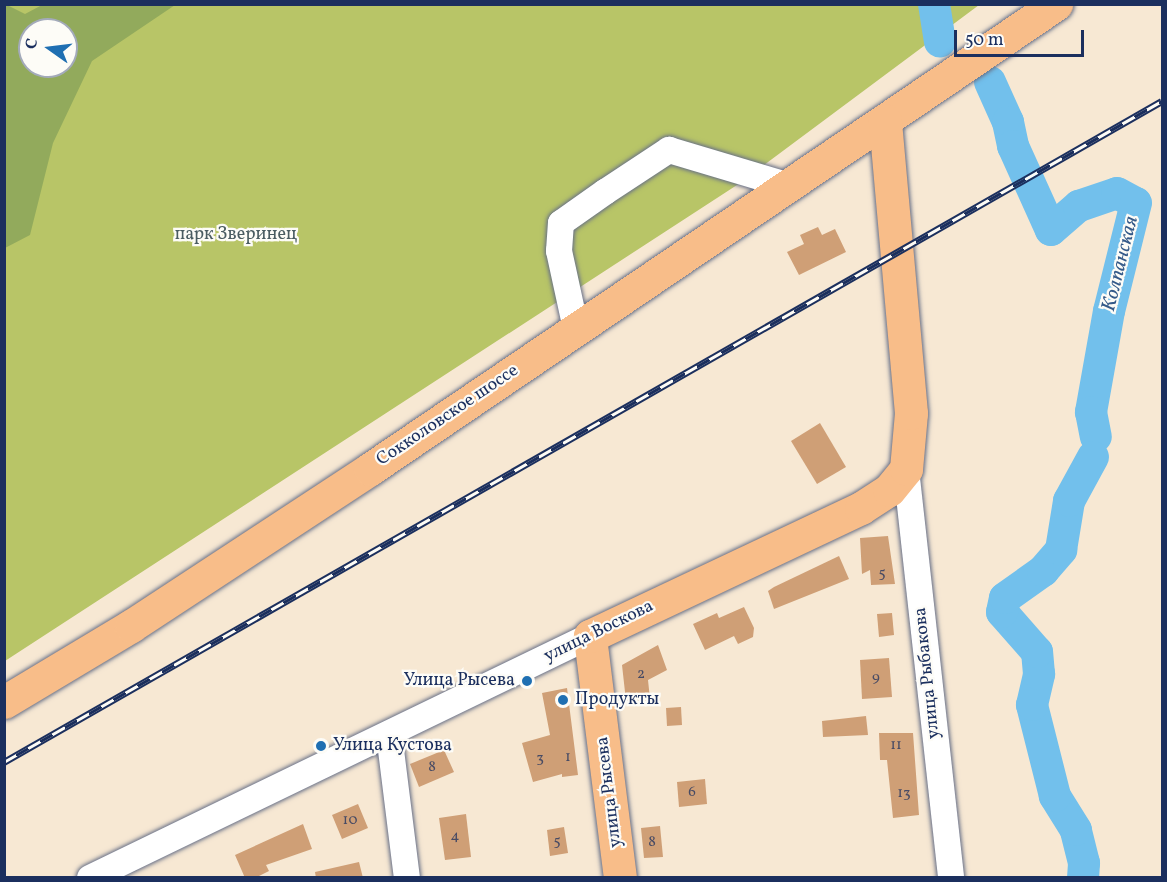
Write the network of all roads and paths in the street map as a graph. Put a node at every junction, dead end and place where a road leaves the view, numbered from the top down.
1 (1056, 4) edge
2 (885, 120) junction
3 (790, 186) junction
4 (576, 329) junction
5 (901, 487) junction
6 (590, 636) junction
7 (4, 702) edge
8 (389, 734) junction
9 (90, 878) edge
10 (407, 878) edge
11 (620, 878) edge
12 (951, 878) edge

1 - 2 main road, Сокколовское шоссе
2 - 3 main road, Сокколовское шоссе
2 - 5 main road
3 - 4 main road, Сокколовское шоссе
3 - 4 street
4 - 7 main road, Сокколовское шоссе
5 - 6 main road, улица Воскова
5 - 12 street, улица Рыбакова
6 - 8 street, улица Воскова
6 - 11 main road, улица Рысева
8 - 9 street, улица Воскова
8 - 10 street

